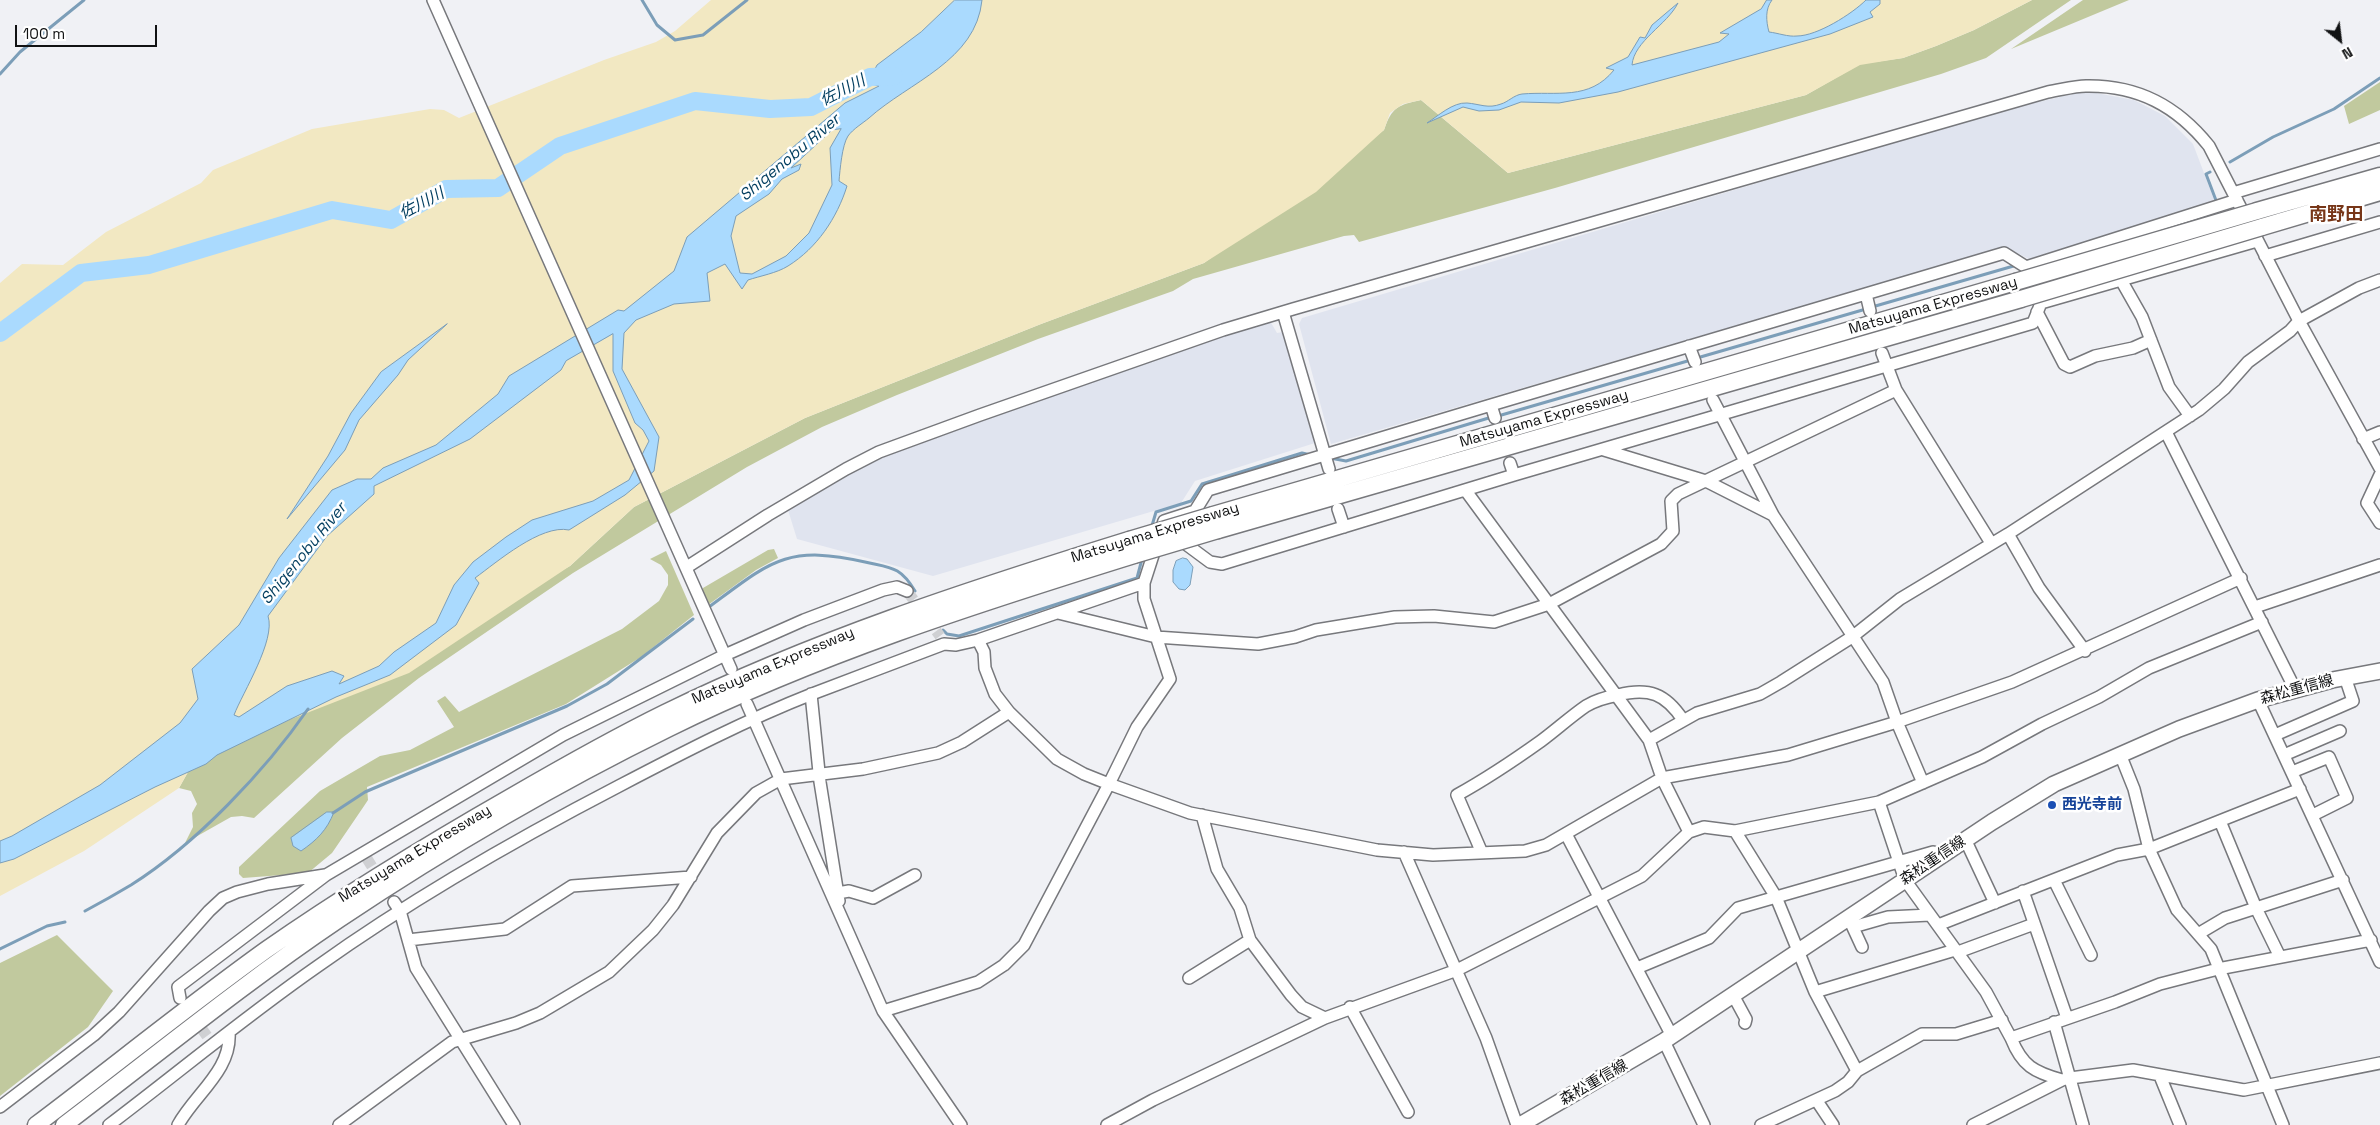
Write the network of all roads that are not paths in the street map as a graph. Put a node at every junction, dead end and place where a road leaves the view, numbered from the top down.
1 (433, 0) edge
2 (2380, 149) edge
3 (2380, 176) edge
4 (2380, 192) edge
5 (2235, 196) junction
6 (2380, 222) edge
7 (2260, 234) junction
8 (2265, 256) junction
9 (2121, 280) junction
10 (2380, 280) edge
11 (1866, 294) junction
12 (1870, 311) dead end
13 (1283, 312) junction
14 (2037, 312) junction
15 (2299, 321) junction
16 (2151, 340) junction
17 (1690, 346) junction
18 (1882, 352) dead end
19 (1695, 362) dead end
20 (1887, 366) junction
21 (1896, 390) junction
22 (1713, 400) dead end
23 (1491, 405) junction
24 (1721, 415) junction
25 (2190, 416) junction
26 (1495, 418) dead end
27 (2166, 432) junction
28 (2380, 432) edge
29 (2363, 439) junction
30 (1604, 450) junction
31 (1325, 454) junction
32 (1746, 462) junction
33 (1510, 463) dead end
34 (2380, 468) edge
35 (1329, 469) dead end
36 (1514, 475) junction
37 (2380, 475) edge
38 (1706, 482) junction
39 (1466, 491) junction
40 (1338, 509) dead end
41 (1773, 514) junction
42 (1215, 523) junction
43 (2380, 524) edge
44 (1344, 527) junction
45 (2008, 534) junction
46 (1159, 536) junction
47 (1991, 543) junction
48 (1132, 547) junction
49 (2380, 564) edge
50 (686, 567) junction
51 (2241, 578) junction
52 (1144, 583) junction
53 (907, 591) dead end
54 (1549, 604) junction
55 (2256, 607) junction
56 (1058, 612) junction
57 (2262, 622) junction
58 (1156, 637) junction
59 (1852, 637) junction
60 (978, 640) junction
61 (2085, 650) junction
62 (725, 655) junction
63 (731, 669) dead end
64 (2380, 672) edge
65 (2345, 678) junction
66 (2295, 689) junction
67 (811, 694) junction
68 (1616, 695) junction
69 (2258, 700) junction
70 (748, 704) dead end
71 (1010, 712) junction
72 (754, 719) junction
73 (1684, 720) junction
74 (1897, 722) junction
75 (2340, 731) dead end
76 (2275, 735) junction
77 (1649, 740) junction
78 (2120, 754) junction
79 (2284, 755) junction
80 (2292, 772) junction
81 (819, 773) junction
82 (1662, 778) junction
83 (781, 779) junction
84 (1923, 783) junction
85 (1109, 784) junction
86 (2300, 789) junction
87 (1879, 802) junction
88 (1202, 815) junction
89 (2313, 815) junction
90 (2220, 821) junction
91 (1735, 831) junction
92 (1689, 832) junction
93 (1566, 834) junction
94 (1965, 839) junction
95 (2149, 849) junction
96 (1404, 852) junction
97 (1482, 853) junction
98 (1942, 855) junction
99 (1899, 862) junction
100 (326, 875) junction
101 (915, 875) dead end
102 (691, 877) junction
103 (1905, 880) junction
104 (2054, 880) junction
105 (2343, 880) junction
106 (838, 892) junction
107 (2023, 892) junction
108 (1600, 897) junction
109 (1776, 897) junction
110 (1995, 903) junction
111 (397, 907) junction
112 (2256, 908) junction
113 (839, 911) junction
114 (1930, 915) junction
115 (1851, 922) junction
116 (2034, 924) junction
117 (1938, 925) junction
118 (2198, 934) junction
119 (408, 940) junction
120 (1250, 940) junction
121 (2371, 940) junction
122 (1862, 947) dead end
123 (1799, 950) junction
124 (1956, 951) junction
125 (2091, 955) dead end
126 (2280, 957) junction
127 (2380, 962) edge
128 (1637, 968) junction
129 (2218, 969) junction
130 (1457, 970) junction
131 (1189, 978) dead end
132 (1815, 992) junction
133 (1733, 995) junction
134 (180, 998) dead end
135 (1350, 1007) junction
136 (883, 1011) junction
137 (1325, 1018) junction
138 (2067, 1018) junction
139 (2002, 1020) junction
140 (2054, 1022) junction
141 (1744, 1023) dead end
142 (229, 1032) junction
143 (1668, 1038) junction
144 (2011, 1038) junction
145 (461, 1040) junction
146 (2380, 1063) edge
147 (1857, 1071) junction
148 (2160, 1076) junction
149 (2066, 1079) junction
150 (2267, 1086) junction
151 (1817, 1101) junction
152 (0, 1106) edge
153 (1408, 1112) dead end
154 (957, 1124) edge
155 (36, 1125) edge
156 (64, 1125) edge
157 (109, 1125) edge
158 (178, 1125) edge
159 (339, 1125) edge
160 (514, 1125) edge
161 (1107, 1125) edge
162 (1518, 1125) edge
163 (1704, 1125) edge
164 (1761, 1125) edge
165 (1833, 1125) edge
166 (1973, 1125) edge
167 (2082, 1125) edge
168 (2180, 1125) edge
169 (2283, 1125) edge

1 - 50 street
2 - 5 street
3 - 42 highway, Matsuyama Expressway, bridge
4 - 7 highway, Matsuyama Expressway
5 - 7 street
5 - 11 street
5 - 13 street
6 - 8 street
7 - 8 street
7 - 9 street
7 - 42 highway, Matsuyama Expressway, bridge
8 - 15 street
9 - 14 street
9 - 16 street
10 - 15 street
11 - 12 street
11 - 17 street
13 - 31 street
13 - 50 street
14 - 16 street
14 - 20 street
15 - 25 street
15 - 29 street
16 - 25 street
17 - 19 street
17 - 23 street
18 - 20 street
20 - 21 street
20 - 24 street
21 - 32 street
21 - 47 street
22 - 24 street
23 - 26 street
23 - 31 street
24 - 30 street
24 - 32 street
25 - 27 street
27 - 45 street
27 - 51 street
28 - 29 street
29 - 34 street
30 - 36 street
30 - 38 street
31 - 35 street
31 - 46 street
32 - 38 street
32 - 41 street
33 - 36 street
36 - 39 street
37 - 43 street
38 - 41 street
38 - 54 street
39 - 44 street
39 - 54 street
40 - 44 street
41 - 59 street
42 - 48 highway, Matsuyama Expressway, bridge
44 - 46 street
45 - 47 street
45 - 61 street
46 - 52 street
47 - 59 street
48 - 155 highway, Matsuyama Expressway
48 - 156 highway, Matsuyama Expressway
49 - 55 street
50 - 62 street
51 - 55 street
51 - 61 street
52 - 56 street
52 - 58 street
53 - 62 street
54 - 58 street
54 - 68 street
55 - 57 street
56 - 58 street
56 - 60 street
57 - 66 street
57 - 84 street
58 - 85 street
59 - 73 street
59 - 74 street
60 - 67 street
60 - 71 street
61 - 74 street
62 - 63 street
62 - 100 street
64 - 65 main road, 森松重信線
65 - 66 main road, 森松重信線
65 - 76 street
66 - 69 main road, 森松重信線
67 - 72 street
67 - 81 street
68 - 73 street
68 - 77 street
68 - 97 street
69 - 76 street
69 - 78 main road, 森松重信線
70 - 72 street
71 - 81 street
71 - 85 street
72 - 83 street
72 - 111 street
73 - 77 street
74 - 82 street
74 - 84 street
75 - 79 street
76 - 79 street
77 - 82 street
78 - 94 main road, 森松重信線
78 - 95 street
79 - 80 street
80 - 86 street
80 - 89 street
81 - 83 street
81 - 106 street
82 - 92 street
82 - 93 street
83 - 102 street
83 - 113 street
84 - 87 street
85 - 88 street
85 - 136 street
86 - 89 street
86 - 90 street
87 - 91 street
87 - 99 street
88 - 96 street
88 - 120 street
89 - 105 street
90 - 95 street
90 - 112 street
91 - 92 street
91 - 109 street
92 - 108 street
93 - 97 street
93 - 108 street
94 - 98 main road, 森松重信線
94 - 110 street
95 - 104 street
95 - 118 street
96 - 97 street
96 - 130 street
98 - 99 street
98 - 103 main road, 森松重信線
99 - 103 street
99 - 109 street
100 - 134 street
100 - 152 street
101 - 106 street
102 - 119 street
102 - 145 street
103 - 114 street
103 - 115 main road, 森松重信線
104 - 107 street
104 - 125 street
105 - 112 street
105 - 121 street
106 - 113 street
107 - 110 street
107 - 116 street
108 - 128 street
108 - 130 street
109 - 123 street
109 - 128 street
110 - 117 street
111 - 119 street
111 - 142 street
112 - 118 street
112 - 126 street
113 - 136 street
114 - 115 street
114 - 117 street
115 - 122 street
115 - 123 main road, 森松重信線
116 - 124 street
116 - 138 street
117 - 124 street
118 - 129 street
119 - 145 street
120 - 131 street
120 - 137 street
121 - 126 street
121 - 127 street
123 - 132 street
123 - 133 main road, 森松重信線
124 - 132 street
124 - 139 street
126 - 129 street
128 - 143 street
129 - 138 street
129 - 150 street
130 - 135 street
130 - 162 street
132 - 147 street
133 - 141 street
133 - 143 main road, 森松重信線
135 - 137 street
135 - 153 street
136 - 154 street
137 - 161 street
138 - 140 street
139 - 144 street
139 - 147 street
140 - 144 street
140 - 149 street
142 - 157 street
142 - 158 street
143 - 162 main road, 森松重信線
143 - 163 street
144 - 149 street
145 - 159 street
145 - 160 street
146 - 150 street
147 - 151 street
148 - 149 street
148 - 150 street
148 - 168 street
149 - 166 street
149 - 167 street
150 - 169 street
151 - 164 street
151 - 165 street

